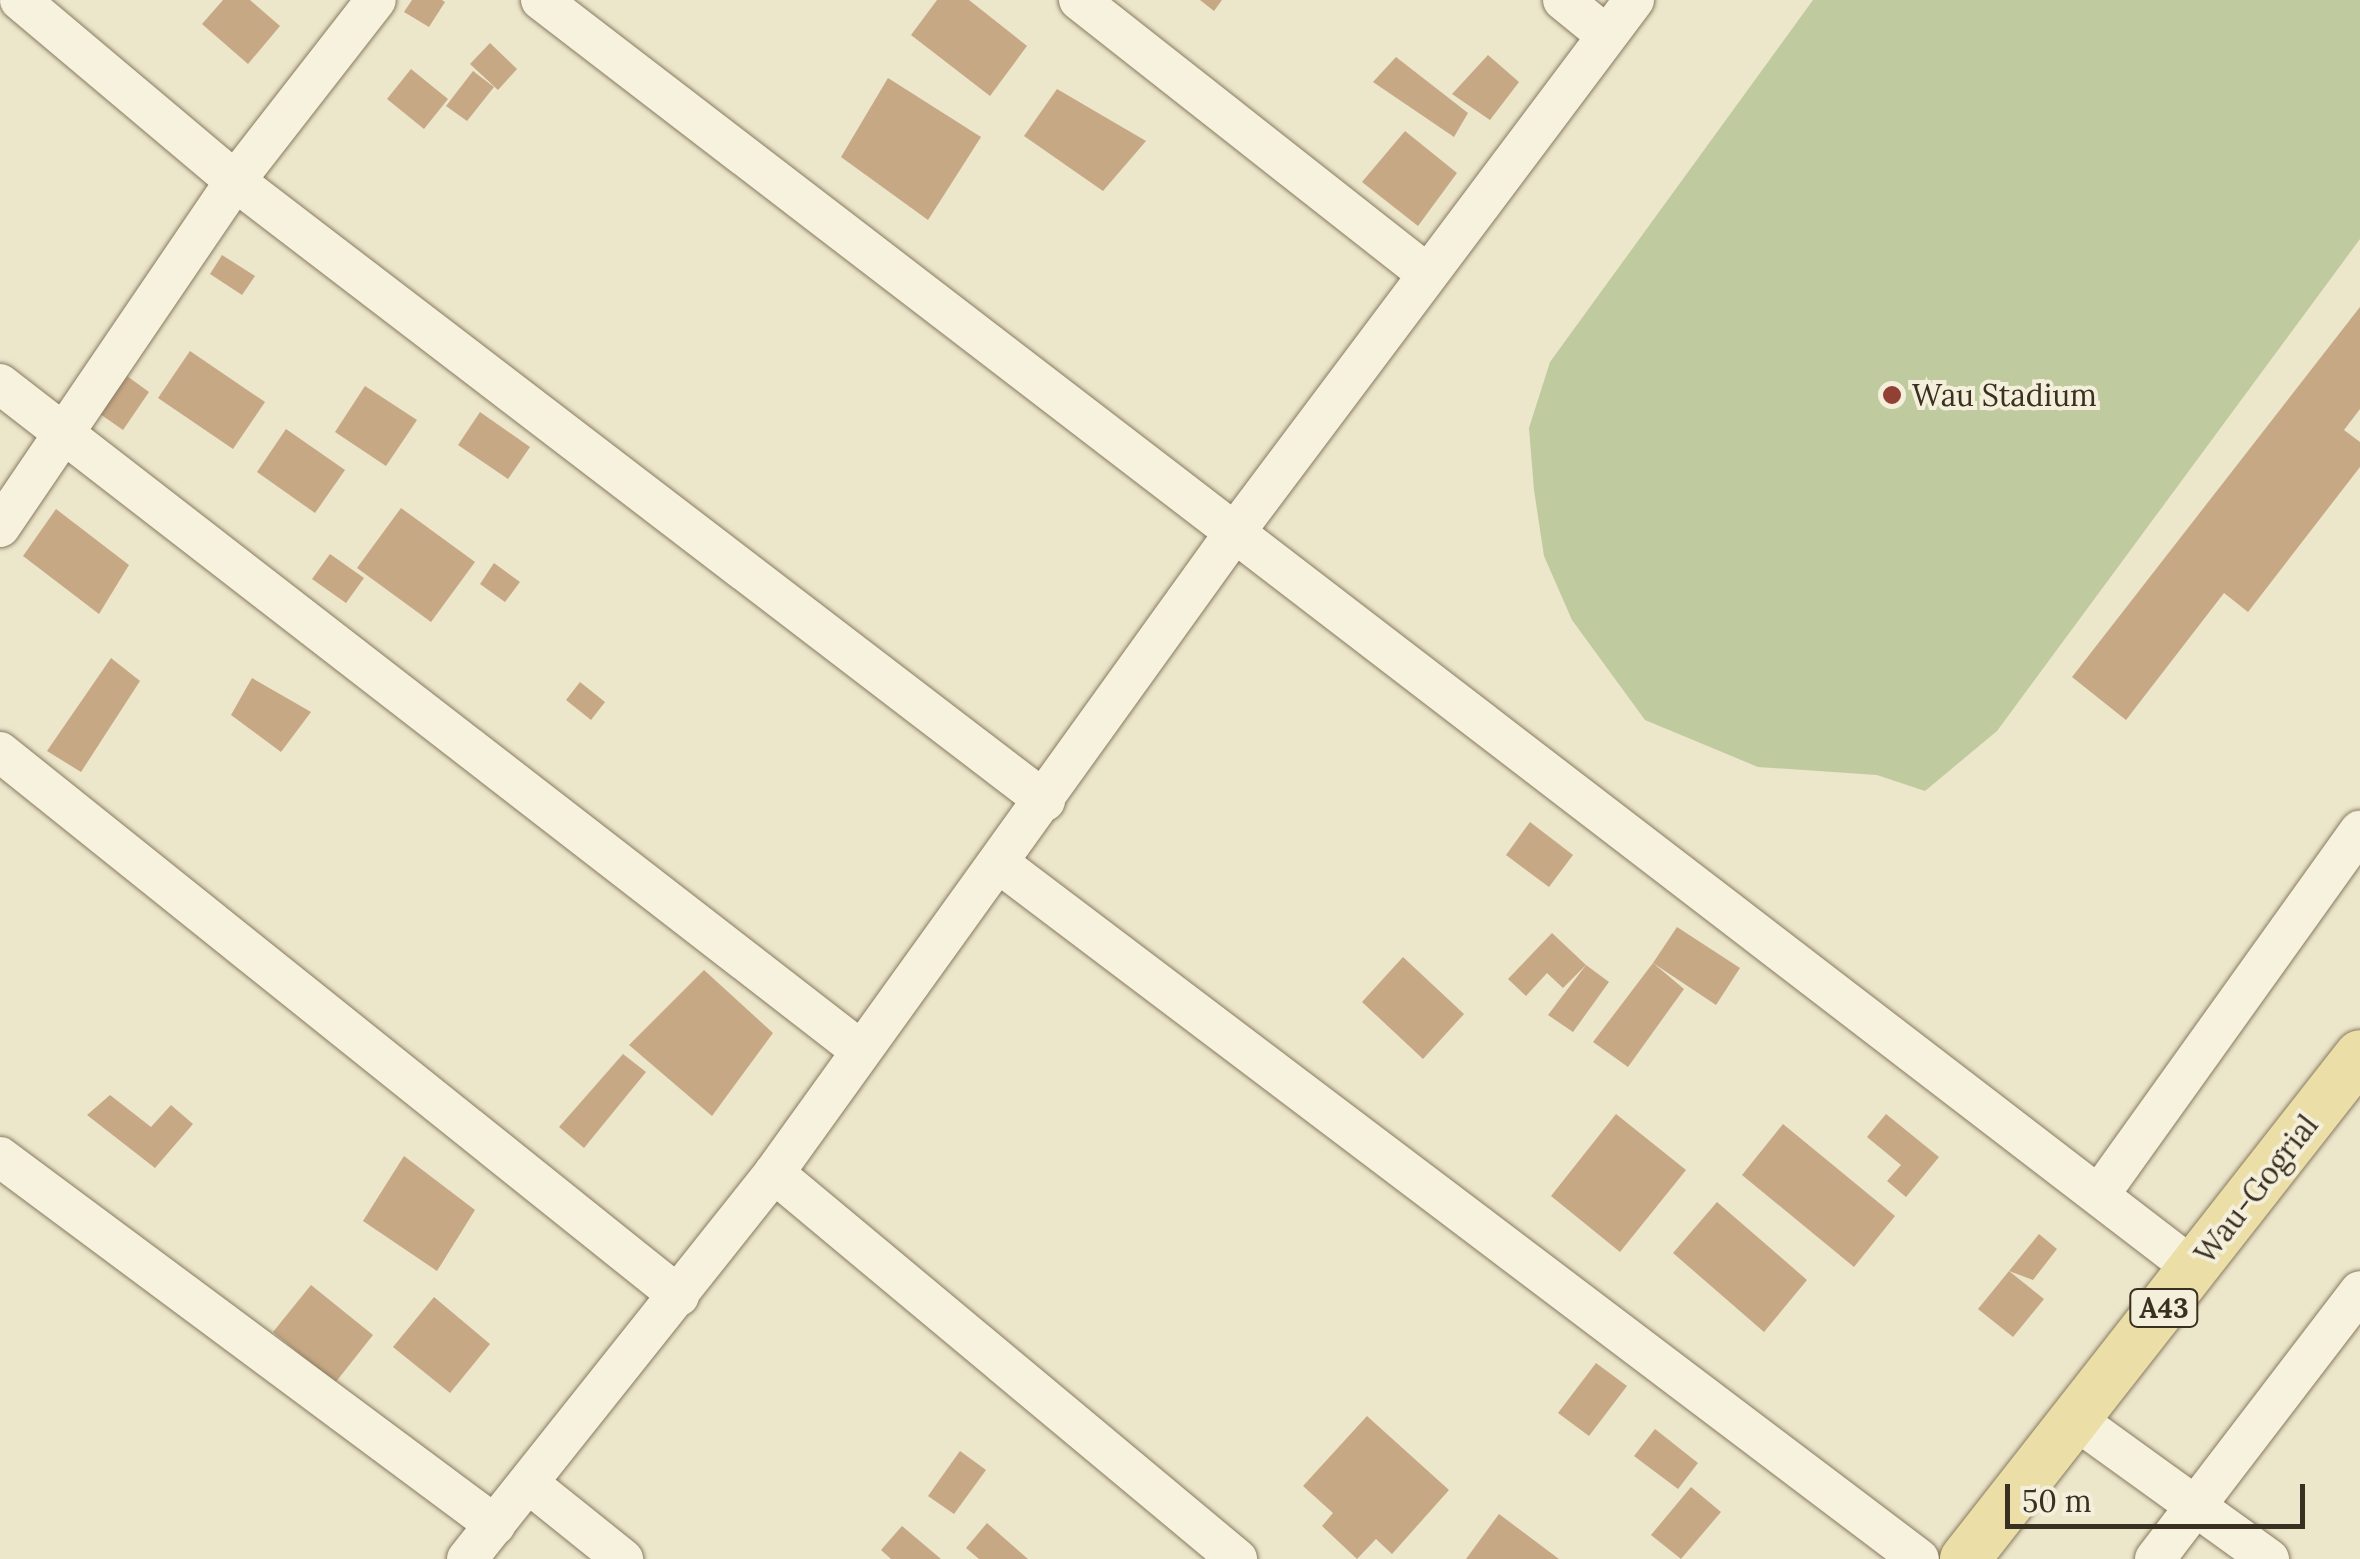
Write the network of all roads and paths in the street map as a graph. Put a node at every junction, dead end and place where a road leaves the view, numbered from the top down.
1 (20, 0) edge
2 (376, 0) edge
3 (542, 0) edge
4 (1079, 0) edge
5 (1563, 0) edge
6 (1634, 0) edge
7 (1606, 34) junction
8 (235, 182) junction
9 (1426, 273) junction
10 (0, 384) edge
11 (67, 434) junction
12 (0, 527) edge
13 (1235, 532) junction
14 (0, 752) edge
15 (1044, 801) junction
16 (2360, 830) edge
17 (1000, 864) junction
18 (860, 1050) junction
19 (2360, 1054) edge
20 (0, 1157) edge
21 (774, 1173) junction
22 (2099, 1194) junction
23 (2194, 1269) junction
24 (2360, 1290) edge
25 (679, 1296) junction
26 (2076, 1420) junction
27 (528, 1483) junction
28 (2196, 1501) junction
29 (495, 1525) junction
30 (467, 1559) edge
31 (623, 1559) edge
32 (1238, 1559) edge
33 (1919, 1559) edge
34 (1965, 1559) edge
35 (2155, 1559) edge
36 (2269, 1559) edge

1 - 8 street
2 - 8 street
3 - 13 street
4 - 9 street
5 - 7 street
6 - 7 street
7 - 9 street
8 - 11 street
8 - 15 street
9 - 13 street
10 - 11 street
11 - 12 street
11 - 18 street
13 - 15 street
13 - 22 street
14 - 25 street
15 - 17 street
16 - 22 street
17 - 18 street
17 - 33 street
18 - 21 street
19 - 23 main road, Wau-Gogrial / A43
20 - 29 street
21 - 25 street
21 - 32 street
22 - 23 street
23 - 26 main road, Wau-Gogrial / A43
24 - 28 street
25 - 27 street
26 - 28 street
26 - 34 main road, Wau-Gogrial / A43
27 - 29 street
27 - 31 street
28 - 35 street
28 - 36 street
29 - 30 street

